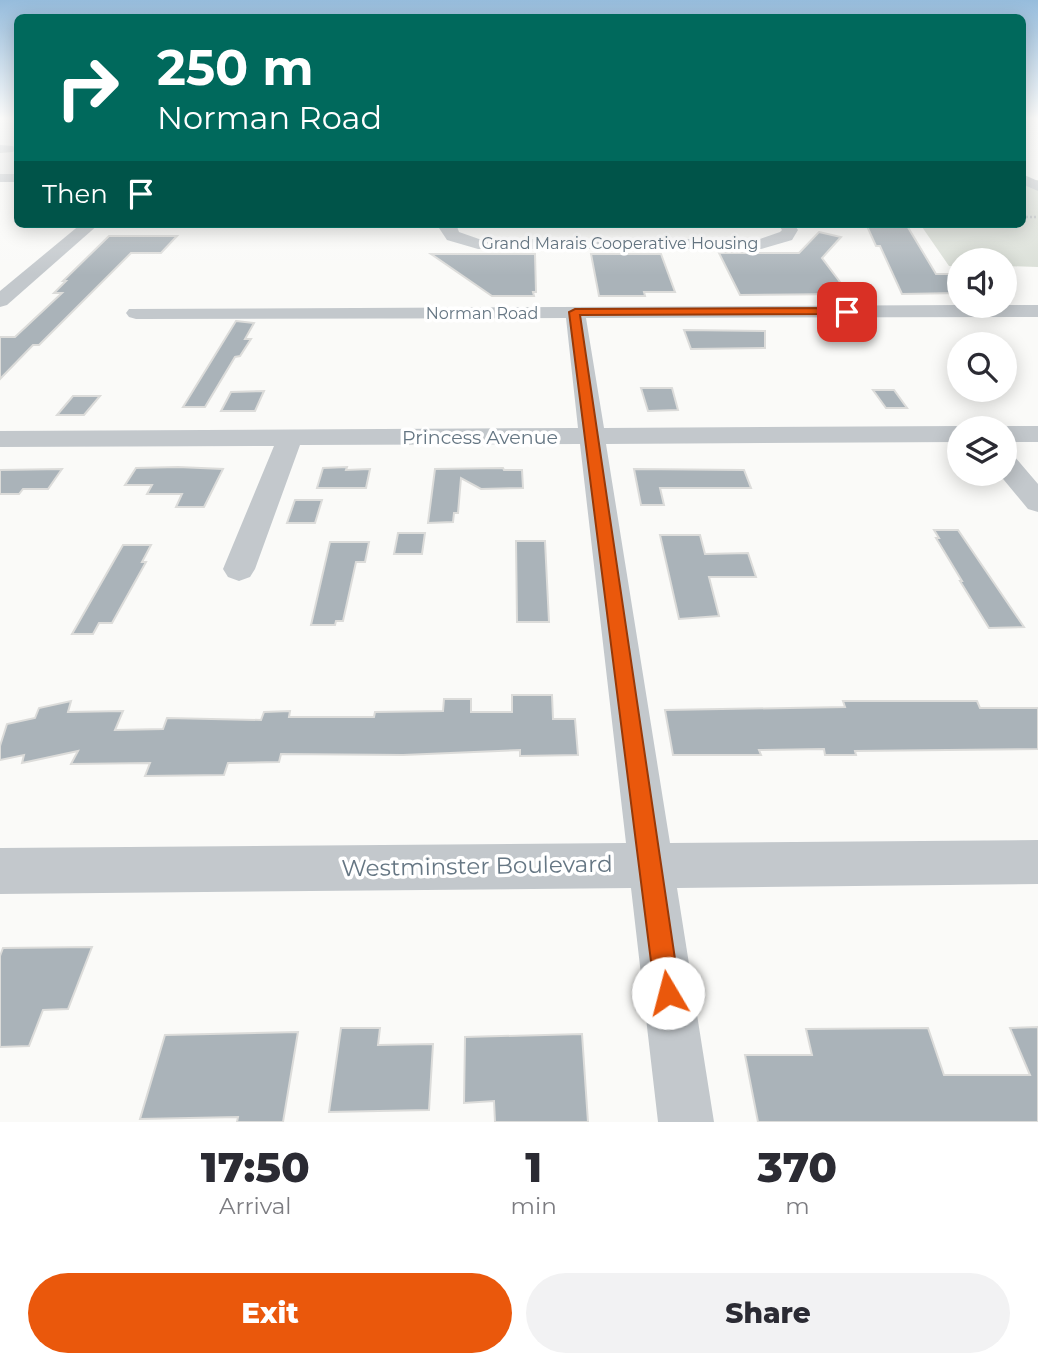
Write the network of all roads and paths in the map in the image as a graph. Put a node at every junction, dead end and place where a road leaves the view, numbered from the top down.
1 (1028, 178) edge
2 (1038, 187) edge
3 (86, 228) edge
4 (447, 228) edge
5 (789, 228) edge
6 (0, 301) edge
7 (1038, 311) edge
8 (575, 312) junction
9 (136, 313) dead end
10 (947, 434) edge
11 (1017, 434) edge
12 (1038, 434) edge
13 (591, 436) junction
14 (289, 438) junction
15 (0, 439) edge
16 (1017, 477) edge
17 (1038, 502) edge
18 (239, 569) dead end
19 (1038, 862) edge
20 (650, 865) junction
21 (0, 871) edge
22 (686, 1122) edge

1 - 2 street
3 - 6 street
4 - 5 street, Grand Marais Cooperative Housing
7 - 8 street, Norman Road
8 - 9 street, Norman Road
8 - 13 street
10 - 13 street, Princess Avenue
11 - 12 street
13 - 14 street, Princess Avenue
13 - 20 street
14 - 15 street, Princess Avenue
14 - 18 street
16 - 17 street
19 - 20 street, Westminster Boulevard
20 - 21 street, Westminster Boulevard
20 - 22 street

